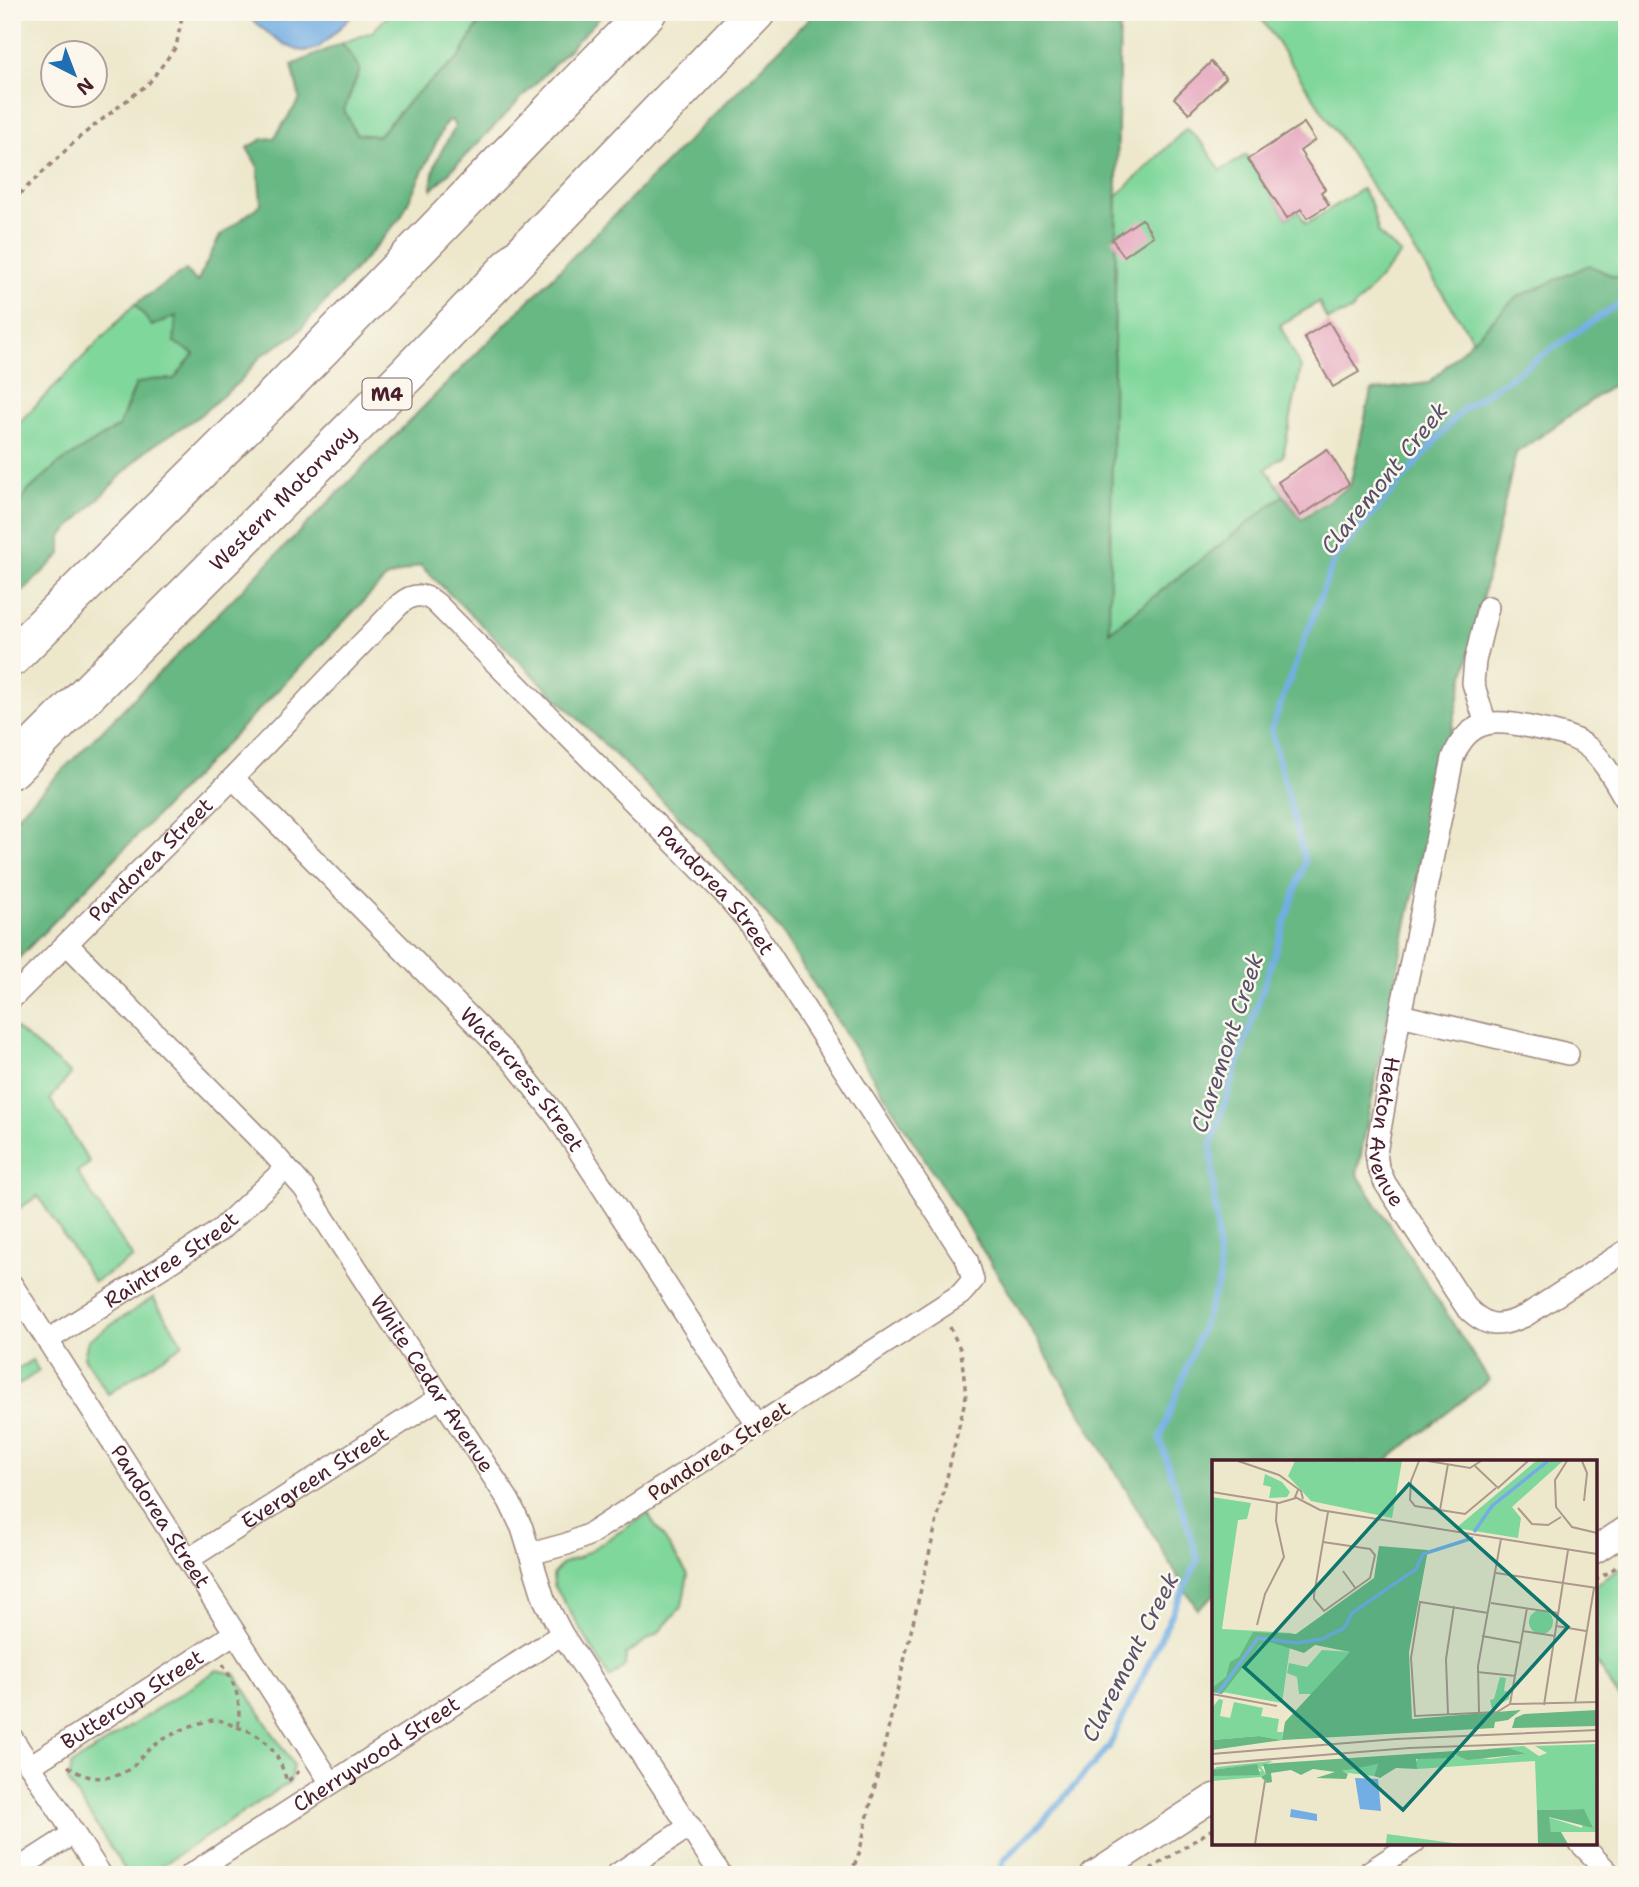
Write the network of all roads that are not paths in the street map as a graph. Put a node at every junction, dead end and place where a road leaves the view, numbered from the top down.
1 (647, 12) edge
2 (757, 12) edge
3 (1488, 607) dead end
4 (12, 657) edge
5 (1486, 723) junction
6 (12, 769) edge
7 (233, 778) junction
8 (1627, 802) edge
9 (67, 944) junction
10 (12, 999) edge
11 (1400, 1015) junction
12 (1568, 1054) dead end
13 (286, 1168) junction
14 (1627, 1250) edge
15 (12, 1285) edge
16 (48, 1340) junction
17 (441, 1397) junction
18 (758, 1426) junction
19 (1627, 1530) edge
20 (1597, 1549) edge
21 (530, 1554) junction
22 (189, 1559) junction
23 (235, 1633) junction
24 (562, 1634) junction
25 (12, 1738) edge
26 (30, 1766) junction
27 (331, 1783) junction
28 (1212, 1798) edge
29 (690, 1826) junction
30 (74, 1833) junction
31 (1411, 1845) edge
32 (1582, 1845) edge
33 (12, 1873) edge
34 (101, 1875) edge
35 (190, 1875) edge
36 (616, 1875) edge
37 (721, 1875) edge
38 (1094, 1875) edge
39 (1364, 1875) edge
40 (1611, 1875) edge

1 - 4 highway
2 - 6 highway, Western Motorway / M4
3 - 5 street
5 - 8 street
5 - 11 street, Heaton Avenue
7 - 9 street, Pandorea Street
7 - 18 street, Watercress Street
7 - 18 street, Pandorea Street
9 - 10 street, Pandorea Street
9 - 13 street, White Cedar Avenue
11 - 12 street
11 - 14 street, Heaton Avenue
13 - 16 street, Raintree Street
13 - 17 street, White Cedar Avenue
15 - 16 street, Pandorea Street
16 - 22 street, Pandorea Street
17 - 21 street, White Cedar Avenue
17 - 22 street, Evergreen Street
18 - 21 street, Pandorea Street
19 - 20 street
21 - 24 street, White Cedar Avenue
22 - 23 street, Pandorea Street
23 - 26 street, Buttercup Street
23 - 27 street, Pandorea Street
24 - 27 street, Cherrywood Street
24 - 29 street, White Cedar Avenue
25 - 26 street
26 - 30 street
27 - 35 street, Cherrywood Street
28 - 38 street
29 - 36 street
29 - 37 street, White Cedar Avenue
30 - 33 street
30 - 34 street
31 - 39 street
32 - 40 street

